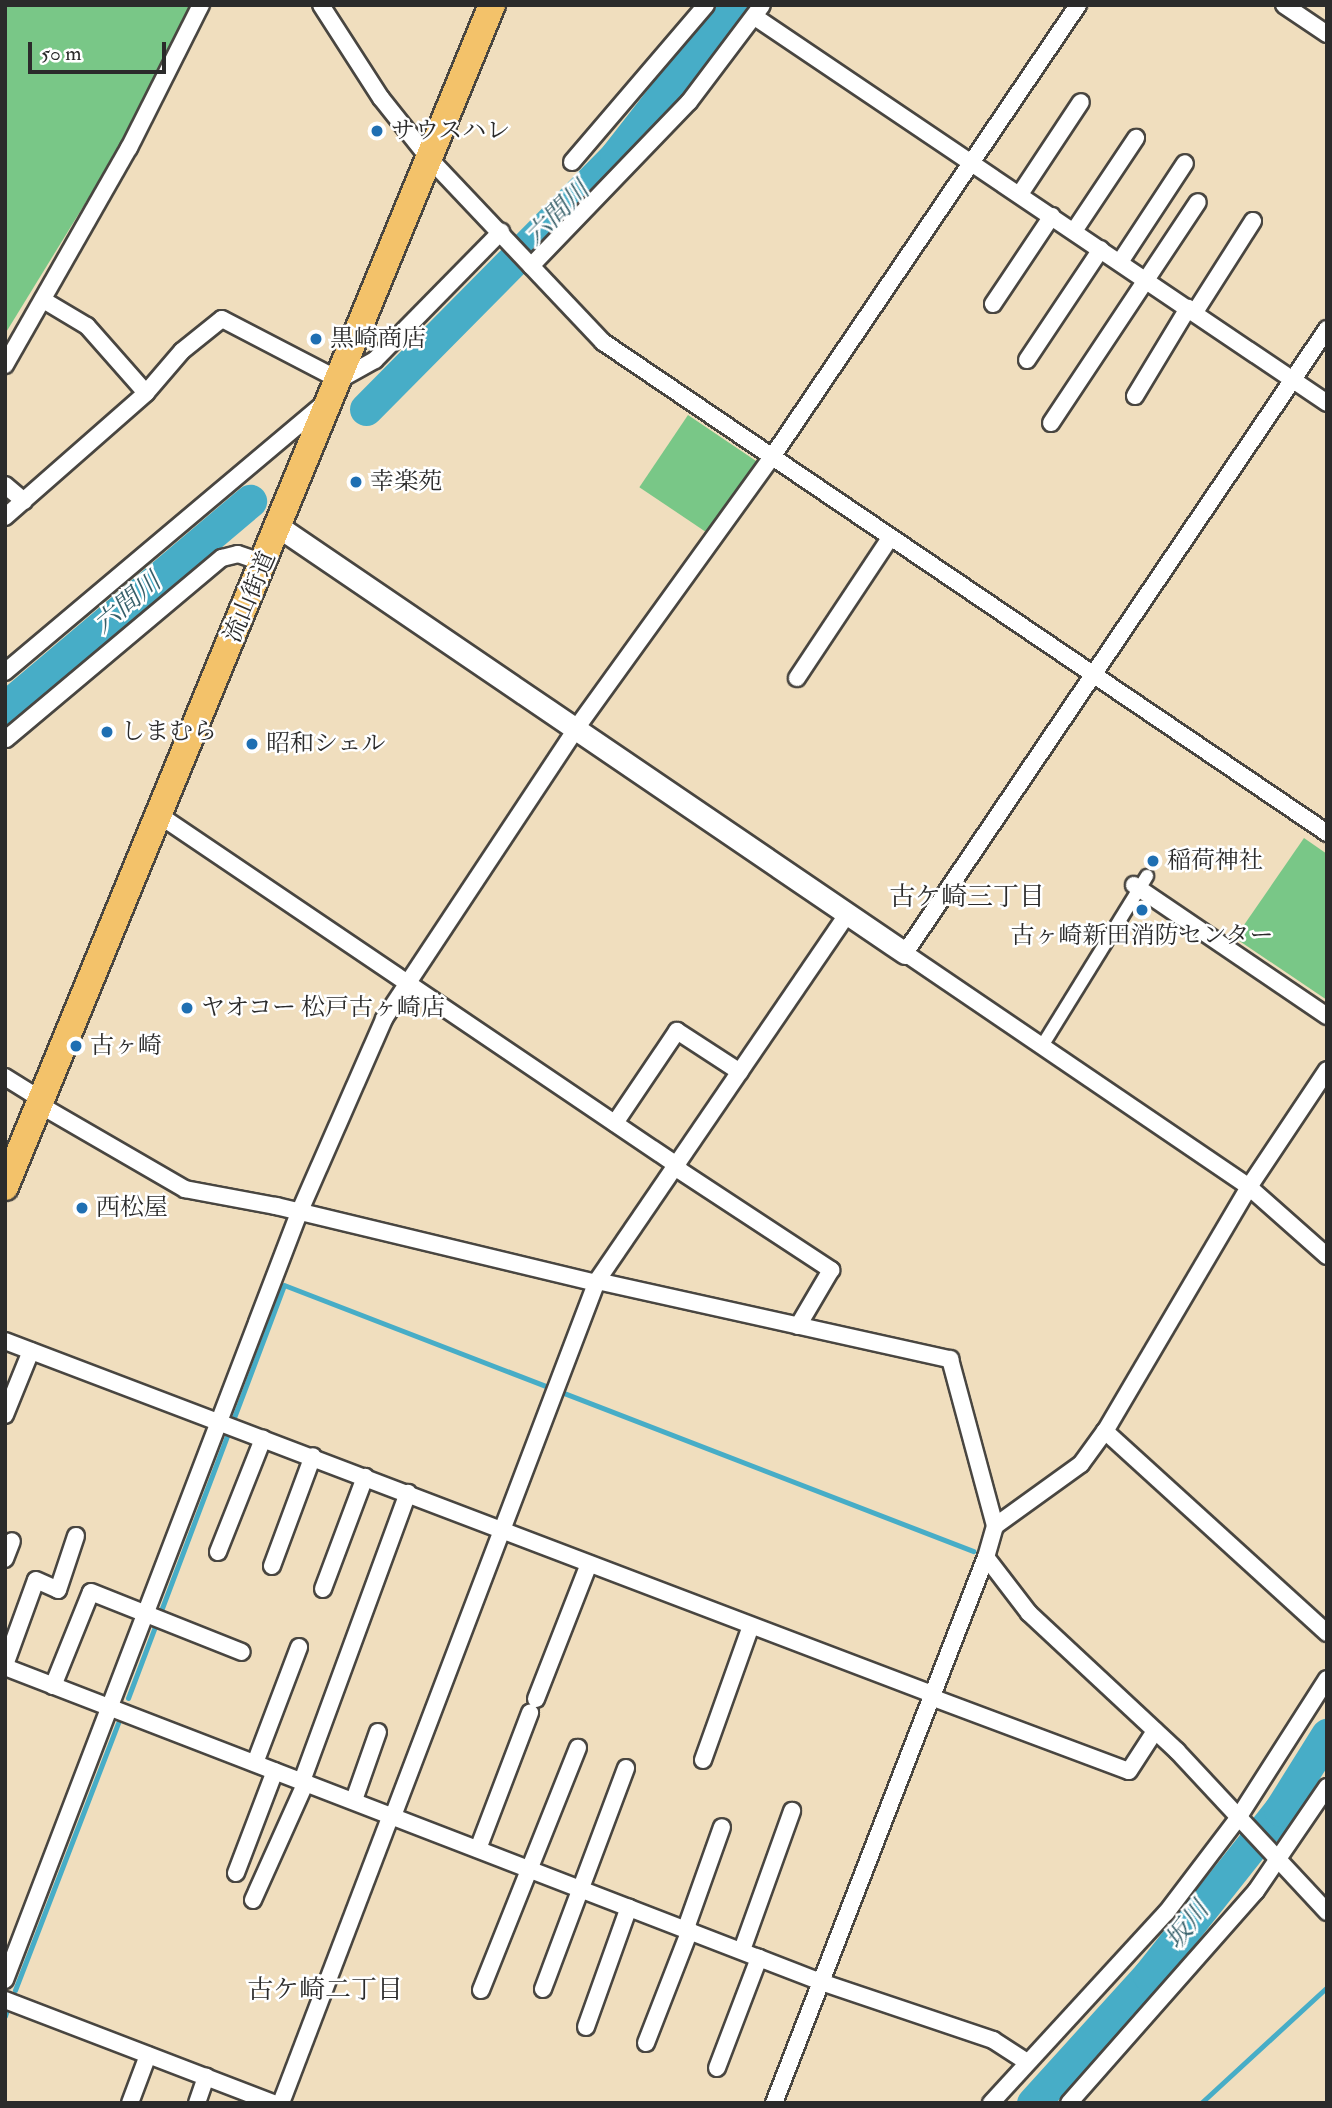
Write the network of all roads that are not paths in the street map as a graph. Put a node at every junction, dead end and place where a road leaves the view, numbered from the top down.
1 (201, 5) edge
2 (321, 5) edge
3 (492, 5) edge
4 (706, 5) edge
5 (1078, 5) edge
6 (1284, 5) edge
7 (759, 11) edge
8 (1327, 34) edge
9 (1082, 102) dead end
10 (1136, 138) dead end
11 (428, 157) junction
12 (572, 162) dead end
13 (972, 162) junction
14 (1185, 163) dead end
15 (1020, 194) junction
16 (1198, 202) dead end
17 (1052, 216) junction
18 (1253, 221) dead end
19 (1074, 231) junction
20 (500, 232) junction
21 (1101, 249) junction
22 (1120, 262) junction
23 (531, 266) junction
24 (1147, 280) junction
25 (45, 301) junction
26 (993, 304) dead end
27 (1191, 310) junction
28 (1327, 329) edge
29 (1027, 360) dead end
30 (5, 365) edge
31 (1293, 379) junction
32 (337, 387) junction
33 (146, 393) junction
34 (1135, 396) dead end
35 (1327, 403) edge
36 (1051, 423) dead end
37 (772, 457) junction
38 (5, 485) edge
39 (24, 501) junction
40 (5, 517) edge
41 (279, 527) junction
42 (890, 538) junction
43 (264, 563) junction
44 (5, 671) edge
45 (1093, 676) junction
46 (797, 678) dead end
47 (575, 730) junction
48 (6, 739) edge
49 (159, 816) junction
50 (1327, 833) edge
51 (1140, 883) joint
52 (848, 915) junction
53 (905, 953) junction
54 (405, 985) junction
55 (1327, 1016) edge
56 (1042, 1046) junction
57 (1327, 1070) edge
58 (740, 1072) junction
59 (5, 1077) edge
60 (41, 1102) junction
61 (615, 1123) junction
62 (677, 1167) junction
63 (5, 1187) edge
64 (1249, 1187) junction
65 (299, 1213) junction
66 (1327, 1255) edge
67 (597, 1282) junction
68 (798, 1326) junction
69 (5, 1341) edge
70 (31, 1351) junction
71 (5, 1415) edge
72 (219, 1422) junction
73 (1105, 1431) junction
74 (263, 1439) junction
75 (313, 1456) junction
76 (365, 1477) junction
77 (408, 1493) junction
78 (995, 1526) junction
79 (503, 1531) junction
80 (76, 1536) dead end
81 (12, 1541) dead end
82 (218, 1552) dead end
83 (986, 1557) junction
84 (5, 1559) edge
85 (589, 1564) junction
86 (272, 1566) dead end
87 (323, 1589) dead end
88 (146, 1613) junction
89 (751, 1626) junction
90 (1327, 1633) edge
91 (299, 1647) dead end
92 (242, 1652) dead end
93 (5, 1666) edge
94 (1327, 1679) edge
95 (53, 1686) junction
96 (932, 1695) junction
97 (110, 1707) junction
98 (1154, 1731) junction
99 (379, 1732) dead end
100 (578, 1748) dead end
101 (703, 1760) dead end
102 (255, 1763) junction
103 (626, 1769) dead end
104 (275, 1771) junction
105 (304, 1781) junction
106 (1327, 1787) edge
107 (354, 1800) junction
108 (792, 1811) dead end
109 (392, 1816) junction
110 (1241, 1821) junction
111 (723, 1827) dead end
112 (478, 1849) junction
113 (1276, 1858) junction
114 (529, 1869) junction
115 (236, 1873) dead end
116 (580, 1888) junction
117 (253, 1899) dead end
118 (629, 1907) junction
119 (1327, 1912) edge
120 (688, 1929) junction
121 (742, 1950) junction
122 (759, 1958) junction
123 (5, 1980) edge
124 (821, 1982) junction
125 (543, 1989) dead end
126 (481, 1990) dead end
127 (5, 2000) edge
128 (586, 2027) dead end
129 (646, 2043) dead end
130 (148, 2055) junction
131 (1027, 2062) junction
132 (717, 2068) dead end
133 (206, 2077) junction
134 (130, 2103) edge
135 (197, 2103) edge
136 (273, 2103) edge
137 (281, 2103) edge
138 (774, 2103) edge
139 (991, 2103) edge
140 (1069, 2103) edge

1 - 25 street
2 - 11 street
3 - 11 main road, 流山街道
4 - 12 street
5 - 13 street
6 - 8 street
7 - 13 street
7 - 23 street
9 - 15 street
10 - 19 street
11 - 20 street
11 - 32 main road, 流山街道
13 - 15 street
13 - 37 street
14 - 22 street
15 - 17 street
16 - 24 street
17 - 19 street
17 - 26 street
18 - 27 street
19 - 21 street
20 - 23 street
20 - 32 street
21 - 22 street
21 - 29 street
22 - 24 street
23 - 37 street
24 - 27 street
24 - 36 street
25 - 30 street
25 - 33 street
27 - 31 street
27 - 34 street
28 - 31 street
31 - 35 street
31 - 45 street
32 - 33 street
32 - 41 main road, 流山街道
32 - 44 street
33 - 39 street
37 - 42 street
37 - 47 street
38 - 39 street
39 - 40 street
41 - 43 main road, 流山街道
41 - 47 street
42 - 45 street
42 - 46 street
43 - 48 street
43 - 49 main road, 流山街道
45 - 50 street
45 - 53 street
47 - 52 street
47 - 54 street
49 - 54 street
49 - 60 main road, 流山街道
51 - 55 street
51 - 56 street
52 - 53 street
52 - 58 street
53 - 56 street
54 - 61 street
54 - 65 street
56 - 64 street
57 - 64 street
58 - 61 street
58 - 62 street
59 - 60 street
60 - 63 main road, 流山街道
60 - 65 street
61 - 62 street
62 - 67 street
62 - 68 street
64 - 66 street
64 - 73 street
65 - 67 street
65 - 72 street
67 - 68 street
67 - 79 street
68 - 78 street
69 - 70 street
70 - 71 street
70 - 72 street
72 - 74 street
72 - 88 street
73 - 78 street
73 - 90 street
74 - 75 street
74 - 82 street
75 - 76 street
75 - 86 street
76 - 77 street
76 - 87 street
77 - 79 street
77 - 105 street
78 - 83 street
79 - 85 street
79 - 109 street
80 - 93 street
81 - 84 street
83 - 96 street
83 - 98 street
85 - 89 street
85 - 112 street
88 - 92 street
88 - 95 street
88 - 97 street
89 - 96 street
89 - 101 street
91 - 102 street
93 - 95 street
94 - 110 street
95 - 97 street
96 - 98 street
96 - 124 street
97 - 102 street
97 - 123 street
98 - 110 street
99 - 107 street
100 - 114 street
102 - 104 street
103 - 116 street
104 - 105 street
104 - 115 street
105 - 107 street
105 - 117 street
106 - 113 street
107 - 109 street
108 - 121 street
109 - 112 street
109 - 137 street
110 - 113 street
110 - 131 street
111 - 120 street
112 - 114 street
113 - 119 street
113 - 140 street
114 - 116 street
114 - 126 street
116 - 118 street
116 - 125 street
118 - 120 street
118 - 128 street
120 - 121 street
120 - 129 street
121 - 122 street
122 - 124 street
122 - 132 street
124 - 131 street
124 - 138 street
127 - 130 street
130 - 133 street
130 - 134 street
131 - 139 street
133 - 135 street
133 - 136 street

